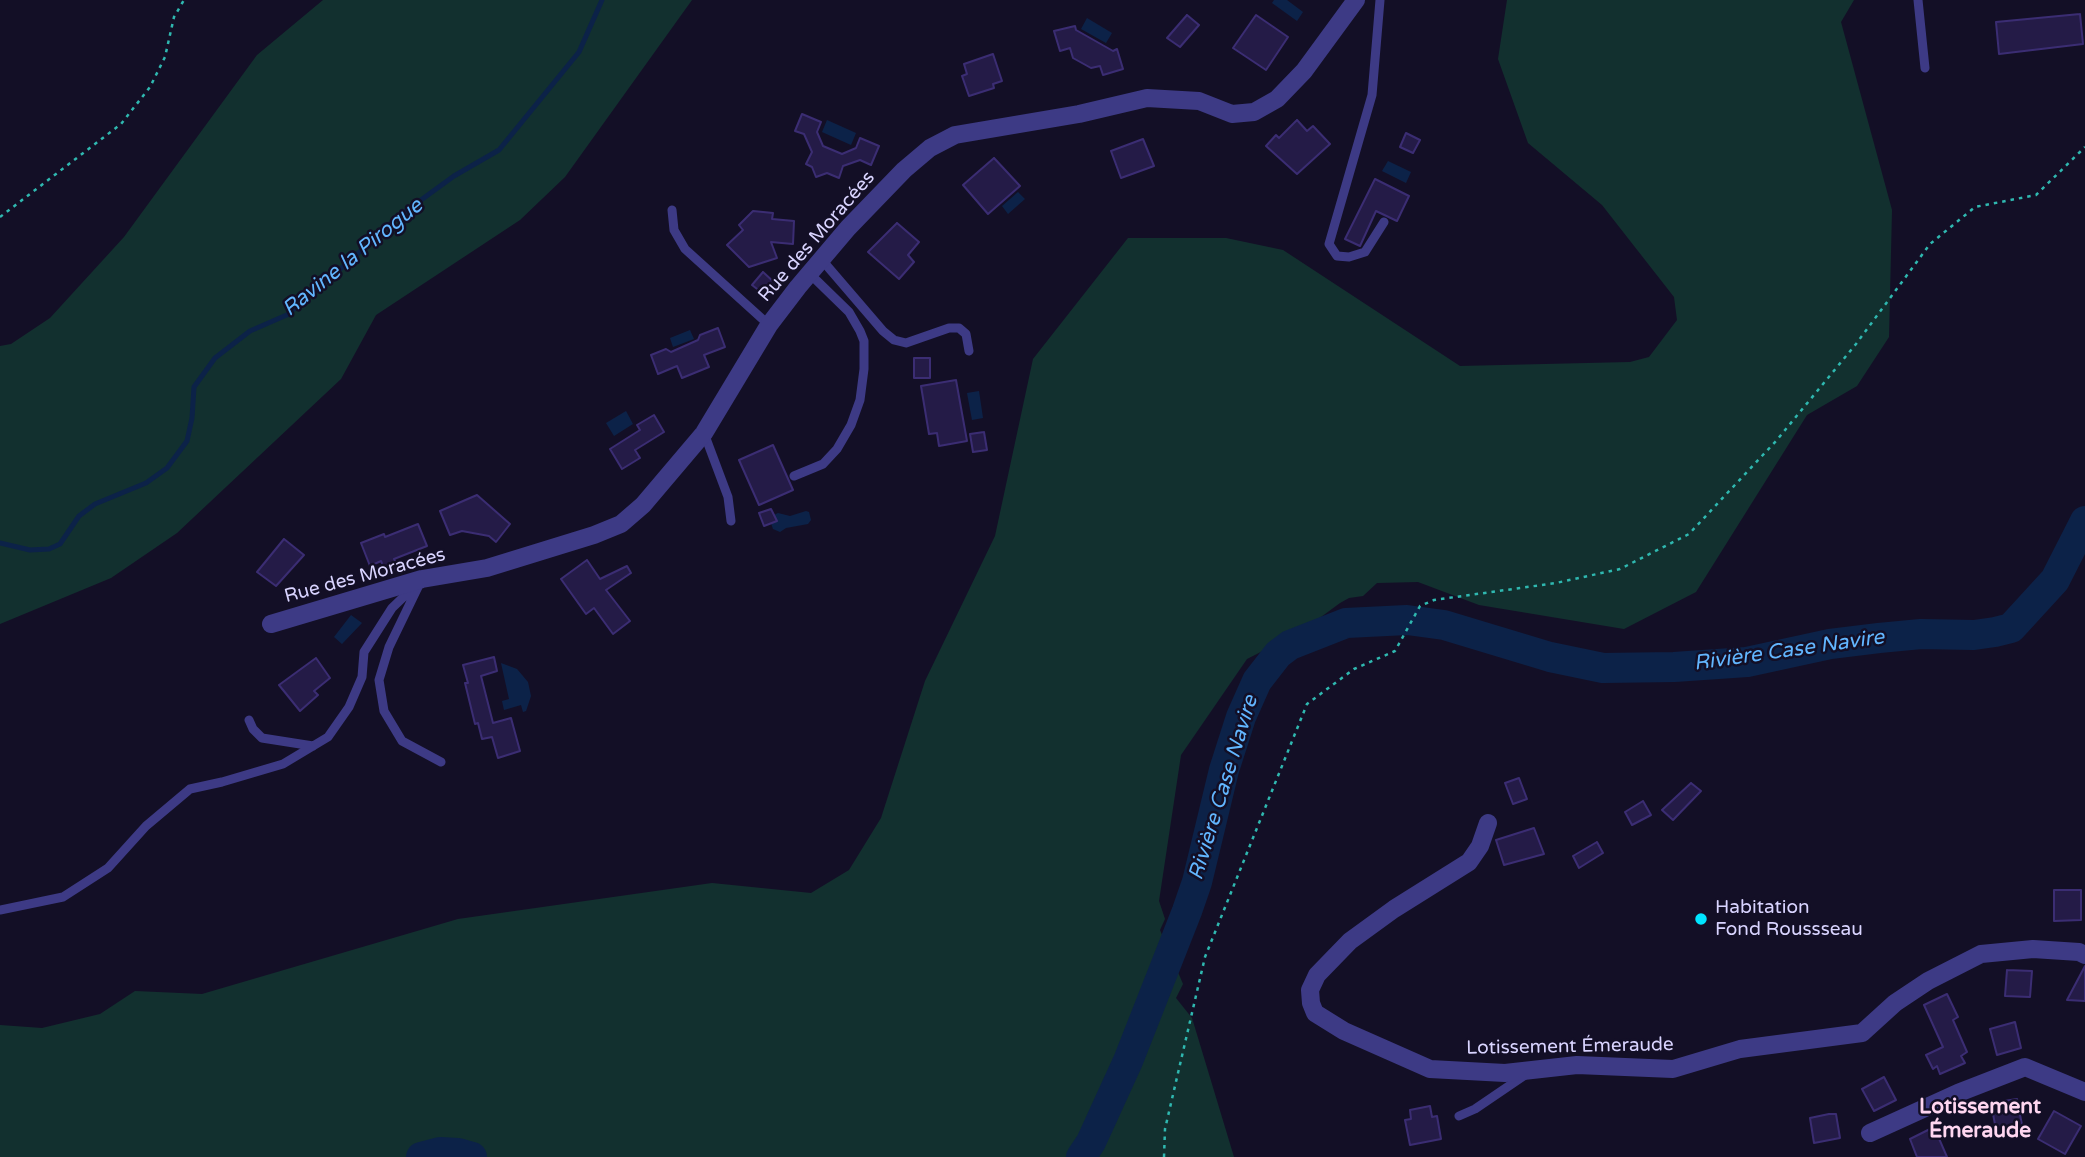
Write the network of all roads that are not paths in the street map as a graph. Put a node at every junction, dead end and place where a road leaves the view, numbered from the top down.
1 (1356, 0) edge
2 (1380, 0) edge
3 (1918, 0) edge
4 (1925, 68) dead end
5 (672, 210) dead end
6 (1384, 222) dead end
7 (816, 267) junction
8 (769, 325) junction
9 (969, 351) dead end
10 (704, 433) junction
11 (794, 476) dead end
12 (731, 521) dead end
13 (422, 579) junction
14 (271, 624) dead end
15 (249, 720) dead end
16 (313, 746) junction
17 (441, 762) dead end
18 (1488, 823) dead end
19 (0, 911) edge
20 (2085, 955) edge
21 (1533, 1070) junction
22 (2085, 1092) edge
23 (1460, 1116) dead end
24 (1870, 1133) dead end

1 - 7 street, Rue des Moracées
2 - 6 lane
3 - 4 lane
5 - 8 lane
7 - 8 street, Rue des Moracées
7 - 9 lane
7 - 11 lane
8 - 10 street, Rue des Moracées
10 - 12 lane
10 - 13 street, Rue des Moracées
13 - 14 street, Rue des Moracées
13 - 16 lane
13 - 17 lane
15 - 16 lane
16 - 19 lane
18 - 21 street, Lotissement Émeraude
20 - 21 street, Lotissement Émeraude
21 - 23 lane
22 - 24 street

